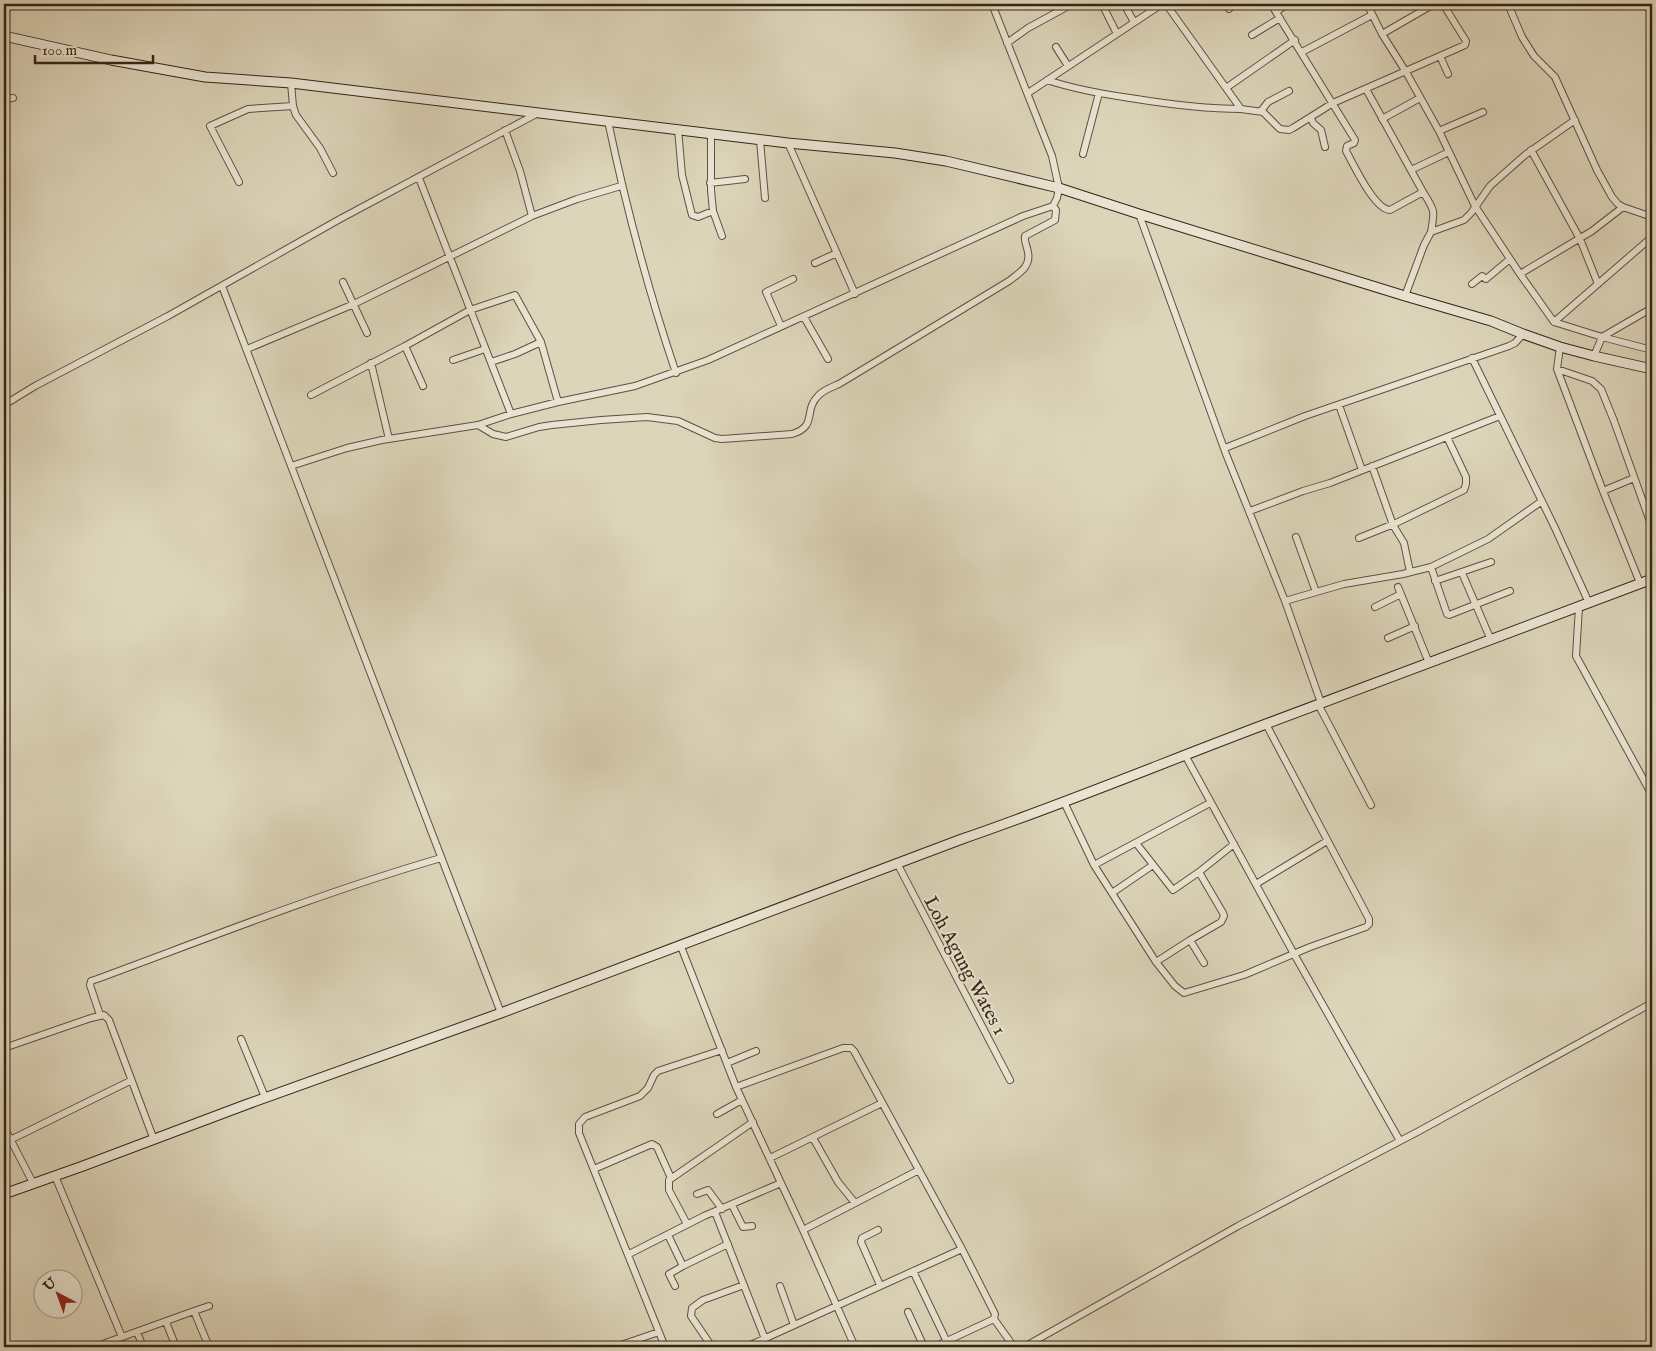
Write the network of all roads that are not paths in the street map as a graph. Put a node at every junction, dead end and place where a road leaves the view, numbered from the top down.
1 (992, 4) edge
2 (1072, 4) edge
3 (1102, 4) edge
4 (1124, 4) edge
5 (1162, 4) edge
6 (1166, 4) edge
7 (1272, 4) edge
8 (1287, 4) edge
9 (1367, 4) edge
10 (1434, 4) edge
11 (1443, 4) edge
12 (1508, 4) edge
13 (1278, 15) junction
14 (1372, 16) junction
15 (1134, 22) junction
16 (1117, 34) junction
17 (1382, 34) junction
18 (1252, 35) dead end
19 (4, 36) edge
20 (1294, 40) junction
21 (1007, 43) junction
22 (1056, 47) dead end
23 (1302, 52) junction
24 (1440, 56) junction
25 (1068, 66) junction
26 (1406, 72) junction
27 (1448, 74) dead end
28 (1047, 80) junction
29 (291, 83) junction
30 (1226, 88) junction
31 (1366, 89) junction
32 (1289, 91) dead end
33 (1028, 93) junction
34 (1099, 93) junction
35 (13, 98) dead end
36 (1420, 98) junction
37 (4, 99) edge
38 (1333, 103) junction
39 (292, 106) junction
40 (1241, 109) junction
41 (1261, 111) junction
42 (1483, 112) dead end
43 (539, 113) junction
44 (1311, 118) junction
45 (1382, 119) junction
46 (1575, 120) junction
47 (608, 121) junction
48 (678, 129) junction
49 (505, 130) junction
50 (1439, 131) junction
51 (711, 133) junction
52 (760, 140) junction
53 (788, 143) junction
54 (1325, 147) dead end
55 (1530, 150) junction
56 (1449, 152) junction
57 (1083, 154) dead end
58 (1411, 170) junction
59 (333, 173) dead end
60 (419, 178) junction
61 (745, 179) dead end
62 (239, 182) dead end
63 (710, 183) junction
64 (621, 186) junction
65 (1058, 186) junction
66 (1423, 192) junction
67 (765, 198) dead end
68 (1053, 206) junction
69 (1475, 206) junction
70 (1624, 207) junction
71 (713, 211) junction
72 (1139, 214) junction
73 (532, 216) junction
74 (1652, 217) edge
75 (1430, 232) junction
76 (722, 236) dead end
77 (1652, 237) edge
78 (1580, 239) junction
79 (837, 253) junction
80 (450, 256) junction
81 (1510, 259) junction
82 (816, 263) dead end
83 (1520, 274) junction
84 (793, 279) dead end
85 (343, 282) dead end
86 (1472, 284) dead end
87 (1598, 284) junction
88 (222, 286) junction
89 (855, 294) junction
90 (1406, 294) junction
91 (354, 304) junction
92 (1652, 308) edge
93 (470, 310) junction
94 (804, 317) junction
95 (1554, 322) junction
96 (781, 326) junction
97 (367, 333) dead end
98 (1523, 334) junction
99 (1601, 339) junction
100 (541, 342) junction
101 (405, 346) junction
102 (1560, 347) junction
103 (247, 349) junction
104 (485, 349) junction
105 (1652, 350) edge
106 (1596, 353) junction
107 (1472, 358) junction
108 (828, 359) dead end
109 (453, 360) dead end
110 (491, 362) junction
111 (370, 363) junction
112 (1557, 369) junction
113 (1652, 369) edge
114 (676, 373) junction
115 (423, 386) dead end
116 (311, 395) dead end
117 (558, 402) junction
118 (4, 405) edge
119 (1339, 405) junction
120 (511, 414) junction
121 (1500, 416) junction
122 (478, 425) junction
123 (1447, 437) junction
124 (388, 438) junction
125 (1225, 448) junction
126 (291, 466) junction
127 (1372, 466) junction
128 (1362, 470) junction
129 (1634, 478) junction
130 (1603, 491) junction
131 (1542, 501) junction
132 (1250, 511) junction
133 (1393, 525) junction
134 (1652, 527) edge
135 (1296, 537) dead end
136 (1359, 538) dead end
137 (1491, 562) dead end
138 (1431, 567) junction
139 (1410, 572) junction
140 (1462, 573) junction
141 (1652, 578) edge
142 (1436, 581) junction
143 (1640, 583) junction
144 (1398, 587) dead end
145 (1510, 591) dead end
146 (1316, 592) junction
147 (1401, 594) junction
148 (1285, 601) junction
149 (1589, 603) junction
150 (1476, 604) junction
151 (1375, 607) dead end
152 (1579, 607) junction
153 (1415, 626) junction
154 (1388, 638) dead end
155 (1491, 640) junction
156 (1429, 663) junction
157 (1319, 704) junction
158 (1266, 724) junction
159 (1185, 755) junction
160 (1652, 795) edge
161 (1064, 802) junction
162 (1210, 803) junction
163 (1371, 805) dead end
164 (1327, 840) junction
165 (1136, 843) junction
166 (1234, 844) junction
167 (441, 858) junction
168 (896, 863) junction
169 (1094, 865) junction
170 (1153, 866) junction
171 (1199, 872) junction
172 (1256, 884) junction
173 (1112, 892) junction
174 (1190, 940) junction
175 (680, 944) junction
176 (1294, 954) junction
177 (1156, 962) junction
178 (1204, 963) dead end
179 (1652, 1003) edge
180 (501, 1013) junction
181 (100, 1015) junction
182 (241, 1039) dead end
183 (4, 1048) edge
184 (722, 1050) junction
185 (756, 1051) dead end
186 (727, 1063) junction
187 (1010, 1080) dead end
188 (130, 1081) junction
189 (736, 1086) junction
190 (265, 1097) junction
191 (742, 1100) junction
192 (882, 1103) junction
193 (716, 1114) dead end
194 (753, 1122) junction
195 (4, 1127) edge
196 (813, 1138) junction
197 (10, 1140) junction
198 (154, 1140) junction
199 (1400, 1141) junction
200 (770, 1158) junction
201 (594, 1169) junction
202 (919, 1170) junction
203 (55, 1176) junction
204 (671, 1178) junction
205 (33, 1183) junction
206 (782, 1184) junction
207 (4, 1194) edge
208 (697, 1194) dead end
209 (855, 1203) junction
210 (732, 1205) junction
211 (722, 1209) junction
212 (715, 1212) junction
213 (687, 1224) junction
214 (752, 1226) dead end
215 (804, 1230) junction
216 (878, 1230) dead end
217 (668, 1234) junction
218 (728, 1244) junction
219 (962, 1249) junction
220 (629, 1254) junction
221 (683, 1266) junction
222 (912, 1271) junction
223 (744, 1285) junction
224 (880, 1285) junction
225 (675, 1286) dead end
226 (780, 1286) dead end
227 (209, 1306) dead end
228 (838, 1306) junction
229 (194, 1311) junction
230 (908, 1312) dead end
231 (994, 1319) junction
232 (166, 1322) junction
233 (794, 1324) junction
234 (137, 1332) junction
235 (659, 1332) junction
236 (122, 1337) junction
237 (765, 1339) junction
238 (947, 1342) junction
239 (109, 1345) edge
240 (97, 1347) edge
241 (143, 1347) edge
242 (176, 1347) edge
243 (209, 1347) edge
244 (616, 1347) edge
245 (666, 1347) edge
246 (712, 1347) edge
247 (746, 1347) edge
248 (855, 1347) edge
249 (924, 1347) edge
250 (934, 1347) edge
251 (1014, 1347) edge
252 (1024, 1347) edge

1 - 21 street
2 - 21 street
3 - 16 street
4 - 15 street
5 - 15 street
6 - 30 street
7 - 13 street
8 - 13 street
9 - 14 street
10 - 17 street
11 - 24 street
12 - 46 street
13 - 18 street
13 - 20 street
14 - 17 street
14 - 23 street
15 - 16 street
16 - 25 street
17 - 26 street
19 - 29 main road
20 - 23 street
20 - 30 street
21 - 33 street
22 - 25 street
23 - 38 street
24 - 26 street
24 - 27 street
25 - 28 street
26 - 31 street
26 - 36 street
28 - 33 street
28 - 34 street
29 - 39 street
29 - 43 main road
30 - 40 street
31 - 38 street
31 - 45 street
32 - 41 street
33 - 65 street
34 - 40 street
34 - 57 street
35 - 37 street
36 - 45 street
36 - 50 street
38 - 44 street
38 - 66 street
39 - 59 street
39 - 62 street
40 - 41 street
41 - 44 street
42 - 50 street
43 - 47 main road
43 - 49 street
44 - 54 street
45 - 58 street
46 - 55 street
46 - 70 street
47 - 48 main road
47 - 64 street
48 - 51 main road
48 - 71 street
49 - 60 street
49 - 73 street
50 - 56 street
51 - 52 main road
51 - 63 street
52 - 53 main road
52 - 67 street
53 - 65 main road
53 - 79 street
55 - 69 street
55 - 78 street
56 - 58 street
56 - 69 street
58 - 66 street
60 - 80 street
60 - 88 street
61 - 63 street
63 - 71 street
64 - 73 street
64 - 114 street
65 - 68 street
65 - 72 main road
66 - 75 street
68 - 89 street
68 - 122 street
69 - 75 street
69 - 81 street
70 - 74 street
70 - 78 street
71 - 76 street
72 - 90 main road
72 - 125 street
73 - 80 street
75 - 90 street
77 - 87 street
78 - 83 street
78 - 87 street
79 - 82 street
79 - 89 street
80 - 91 street
80 - 93 street
81 - 83 street
81 - 86 street
83 - 95 street
84 - 96 street
85 - 91 street
87 - 95 street
88 - 103 street
88 - 118 street
89 - 94 street
90 - 98 main road
91 - 97 street
91 - 103 street
92 - 99 street
93 - 100 street
93 - 101 street
93 - 104 street
94 - 96 street
94 - 108 street
95 - 99 street
96 - 114 street
98 - 102 main road
98 - 107 street
99 - 105 street
99 - 106 street
100 - 110 street
100 - 117 street
101 - 111 street
101 - 115 street
102 - 106 main road
102 - 112 street
103 - 126 street
104 - 109 street
104 - 110 street
106 - 113 main road
107 - 119 street
107 - 121 street
110 - 120 street
111 - 116 street
111 - 124 street
112 - 129 street
112 - 130 street
114 - 117 street
117 - 120 street
119 - 125 street
119 - 128 street
120 - 122 street
121 - 123 street
121 - 131 street
122 - 124 street
123 - 127 street
123 - 133 street
124 - 126 street
125 - 132 street
126 - 167 street
127 - 128 street
127 - 133 street
128 - 132 street
129 - 130 street
129 - 134 street
130 - 143 street
131 - 138 street
131 - 149 street
132 - 148 street
133 - 136 street
133 - 139 street
135 - 146 street
137 - 140 street
138 - 139 street
138 - 142 street
139 - 146 street
140 - 142 street
140 - 150 street
141 - 143 main road
142 - 150 street
143 - 149 main road
144 - 147 street
145 - 150 street
146 - 148 street
147 - 151 street
147 - 153 street
148 - 157 street
149 - 152 main road
150 - 155 street
152 - 155 main road
152 - 160 street
153 - 154 street
153 - 156 street
155 - 156 main road
156 - 157 main road
157 - 158 main road
157 - 163 street
158 - 159 main road
158 - 164 street
159 - 161 main road
159 - 162 street
161 - 168 main road
161 - 169 street
162 - 165 street
162 - 166 street
164 - 172 street
164 - 176 street
165 - 169 street
165 - 170 street
166 - 171 street
166 - 172 street
167 - 180 street
167 - 181 street
168 - 175 main road
168 - 187 street, Loh Agung Wates 1
169 - 173 street
170 - 171 street
170 - 173 street
171 - 174 street
172 - 176 street
173 - 177 street
174 - 177 street
174 - 178 street
175 - 180 main road
175 - 184 street
176 - 177 street
176 - 199 street
179 - 199 street
180 - 190 main road
181 - 183 street
181 - 188 street
182 - 190 street
184 - 186 street
184 - 201 street
185 - 186 street
186 - 189 street
188 - 197 street
188 - 198 street
189 - 191 street
189 - 192 street
190 - 198 main road
191 - 193 street
191 - 194 street
192 - 196 street
192 - 202 street
194 - 200 street
194 - 204 street
195 - 197 street
196 - 200 street
196 - 209 street
197 - 205 street
198 - 203 main road
199 - 252 street
200 - 206 street
201 - 204 street
201 - 220 street
202 - 209 street
202 - 219 street
203 - 205 main road
203 - 236 street
204 - 213 street
205 - 207 main road
206 - 210 street
206 - 215 street
208 - 211 street
209 - 215 street
210 - 211 street
210 - 214 street
211 - 212 street
212 - 213 street
212 - 218 street
213 - 217 street
215 - 228 street
216 - 224 street
217 - 220 street
217 - 221 street
218 - 221 street
218 - 223 street
219 - 222 street
219 - 231 street
220 - 235 street
221 - 225 street
222 - 224 street
222 - 238 street
223 - 237 street
223 - 246 street
224 - 228 street
226 - 233 street
227 - 229 street
228 - 233 street
228 - 248 street
229 - 232 street
229 - 243 street
230 - 249 street
231 - 238 street
231 - 251 street
232 - 234 street
232 - 242 street
233 - 237 street
234 - 236 street
234 - 241 street
235 - 244 street
235 - 245 street
236 - 239 street
237 - 247 street
238 - 250 street
239 - 240 street

